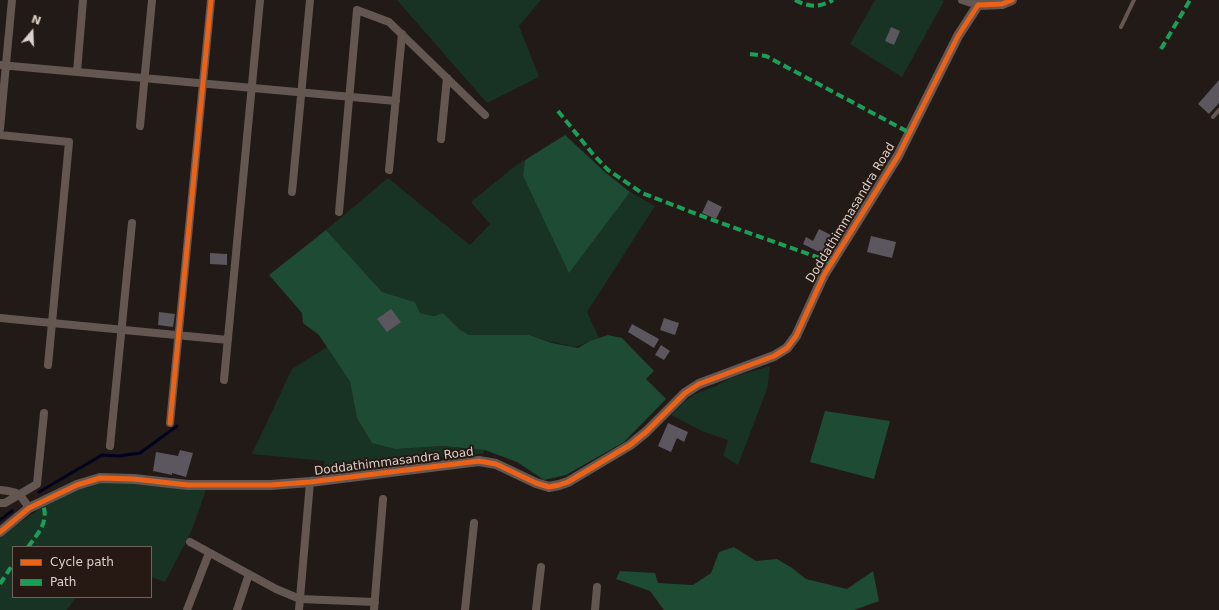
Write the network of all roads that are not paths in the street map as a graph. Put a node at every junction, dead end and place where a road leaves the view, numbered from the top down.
1 (12, 0) edge
2 (83, 0) edge
3 (152, 0) edge
4 (211, 0) edge
5 (260, 0) edge
6 (310, 0) edge
7 (962, 0) edge
8 (1012, 0) edge
9 (1134, 0) edge
10 (974, 3) edge
11 (1120, 27) dead end
12 (402, 34) junction
13 (3, 65) edge
14 (77, 72) junction
15 (144, 78) junction
16 (447, 78) junction
17 (203, 83) junction
18 (252, 88) junction
19 (301, 93) junction
20 (349, 97) junction
21 (396, 101) junction
22 (1219, 110) edge
23 (485, 115) dead end
24 (1213, 118) dead end
25 (140, 126) dead end
26 (0, 129) edge
27 (0, 135) edge
28 (441, 139) dead end
29 (389, 170) dead end
30 (292, 192) dead end
31 (339, 212) dead end
32 (132, 223) dead end
33 (0, 318) edge
34 (52, 323) junction
35 (121, 330) junction
36 (179, 335) junction
37 (228, 340) junction
38 (48, 365) dead end
39 (224, 380) dead end
40 (44, 413) dead end
41 (170, 423) dead end
42 (110, 446) dead end
43 (310, 482) junction
44 (0, 490) edge
45 (20, 494) junction
46 (383, 499) dead end
47 (0, 503) edge
48 (29, 508) junction
49 (474, 523) dead end
50 (0, 532) edge
51 (190, 542) dead end
52 (209, 553) junction
53 (541, 567) dead end
54 (249, 574) junction
55 (598, 587) dead end
56 (300, 599) junction
57 (374, 606) edge
58 (187, 610) edge
59 (237, 610) edge
60 (299, 610) edge
61 (465, 610) edge
62 (536, 610) edge
63 (595, 610) edge

1 - 13 street
2 - 14 street
3 - 15 street
4 - 17 street
5 - 18 street
6 - 19 street
7 - 10 street
8 - 10 street
9 - 11 lane
10 - 43 street, Doddathimmasandra Road
12 - 16 street
12 - 20 street
12 - 21 street
13 - 14 street
13 - 26 street
14 - 15 street
15 - 17 street
15 - 25 street
16 - 23 street
16 - 28 street
17 - 18 street
17 - 36 street
18 - 19 street
18 - 37 street
19 - 20 street
19 - 30 street
20 - 21 street
20 - 31 street
21 - 29 street
22 - 24 lane
27 - 34 street
32 - 35 street
33 - 34 street
34 - 35 street
34 - 38 street
35 - 36 street
35 - 42 street
36 - 37 street
36 - 41 street
37 - 39 street
40 - 45 street
43 - 48 street, Doddathimmasandra Road
43 - 56 street
44 - 45 street
45 - 47 street
45 - 48 street
46 - 57 street
48 - 50 street, Doddathimmasandra Road
49 - 61 street
51 - 52 street
52 - 54 street
52 - 58 street
53 - 62 street
54 - 56 street
54 - 59 street
55 - 63 street
56 - 57 street
56 - 60 street

